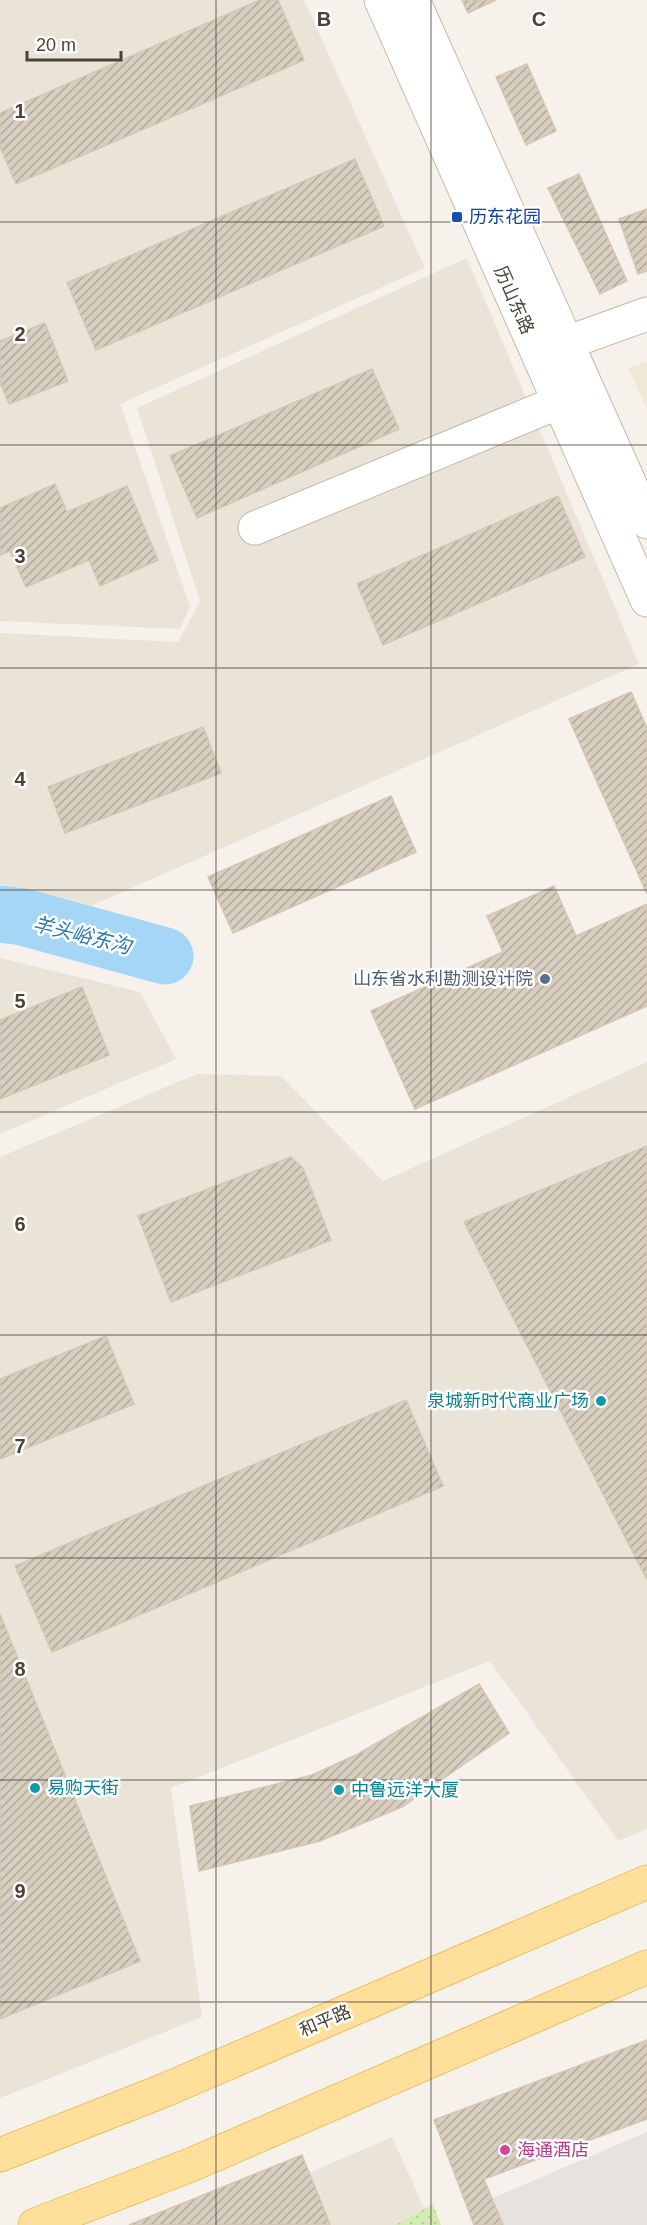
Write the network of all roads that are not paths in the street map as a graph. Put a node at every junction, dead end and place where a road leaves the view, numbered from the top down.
1 (381, 0) edge
2 (413, 0) edge
3 (647, 314) edge
4 (552, 348) junction
5 (559, 402) junction
6 (647, 522) edge
7 (255, 528) dead end
8 (647, 600) edge
9 (647, 1882) edge
10 (647, 1967) edge
11 (0, 2155) edge
12 (35, 2225) edge

1 - 4 street, 历山东路
2 - 4 street, 历山东路
3 - 4 street
4 - 5 street, 历山东路
4 - 6 street, 历山东路
5 - 7 street
5 - 8 street, 历山东路
9 - 11 main road, 和平路
10 - 12 main road

